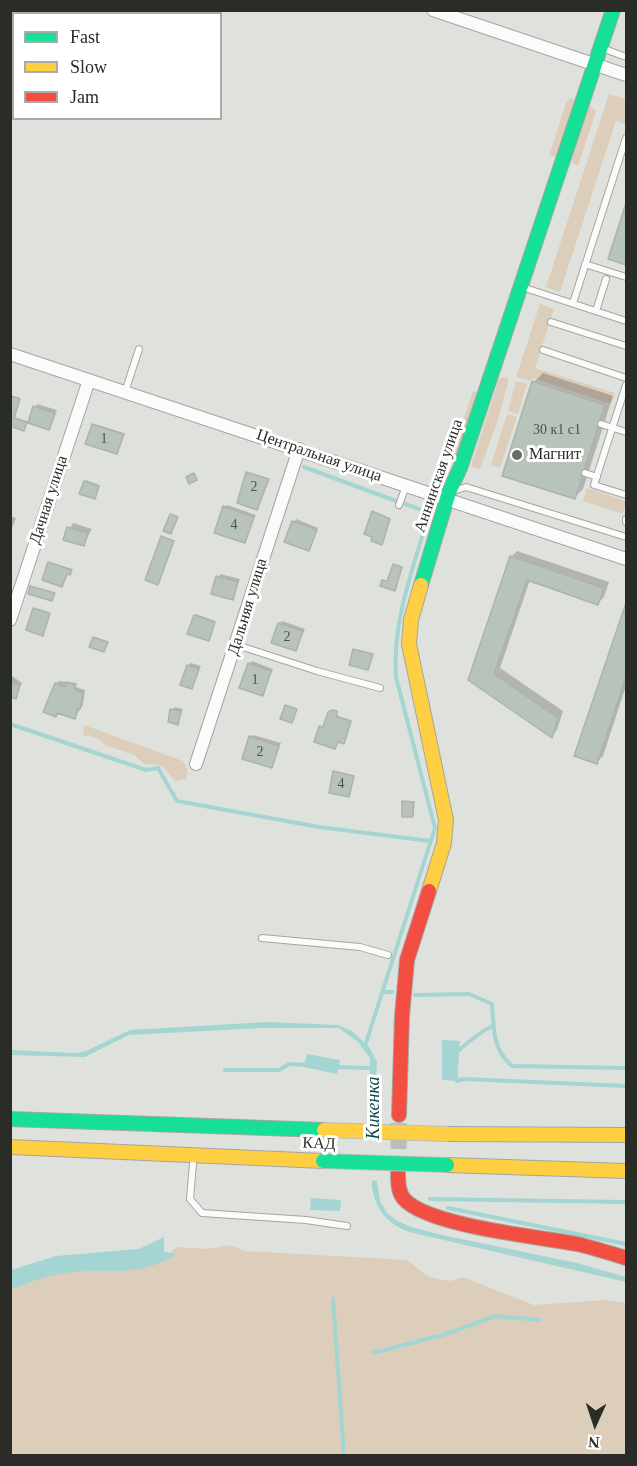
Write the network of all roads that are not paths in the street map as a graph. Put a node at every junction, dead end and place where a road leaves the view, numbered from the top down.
1 (433, 10) edge
2 (613, 10) edge
3 (600, 47) junction
4 (627, 57) edge
5 (595, 65) junction
6 (627, 75) edge
7 (627, 138) edge
8 (585, 264) junction
9 (627, 277) edge
10 (606, 279) dead end
11 (521, 287) junction
12 (573, 303) junction
13 (596, 311) junction
14 (626, 318) edge
15 (552, 322) dead end
16 (627, 346) edge
17 (139, 350) dead end
18 (543, 350) dead end
19 (10, 354) edge
20 (627, 378) edge
21 (89, 380) junction
22 (627, 385) edge
23 (125, 392) junction
24 (601, 424) dead end
25 (613, 428) junction
26 (627, 432) edge
27 (299, 449) junction
28 (585, 473) dead end
29 (597, 477) junction
30 (406, 486) junction
31 (627, 495) edge
32 (448, 496) junction
33 (399, 505) dead end
34 (627, 537) edge
35 (627, 559) edge
36 (10, 620) edge
37 (237, 645) junction
38 (380, 688) dead end
39 (196, 764) dead end
40 (262, 938) dead end
41 (388, 955) dead end
42 (399, 1115) tunnel mouth
43 (10, 1119) edge
44 (627, 1135) edge
45 (10, 1147) edge
46 (192, 1164) dead end
47 (627, 1171) edge
48 (398, 1173) tunnel mouth
49 (347, 1226) dead end
50 (627, 1258) edge

1 - 5 street
2 - 3 main road, Аннинская улица
3 - 4 lane
3 - 5 main road, Аннинская улица
5 - 6 street
5 - 11 main road, Аннинская улица
7 - 8 lane
8 - 9 lane
8 - 12 lane
10 - 13 lane
11 - 12 lane
11 - 32 main road, Аннинская улица
12 - 13 lane
13 - 14 lane
15 - 16 lane
17 - 23 lane
18 - 20 lane
19 - 21 street, Центральная улица
21 - 23 street, Центральная улица
21 - 36 street, Дачная улица
22 - 25 lane
23 - 27 street, Центральная улица
24 - 25 lane
25 - 26 lane
25 - 29 lane
27 - 30 street, Центральная улица
27 - 37 street, Дальняя улица
28 - 29 lane
29 - 31 lane
30 - 32 street, Центральная улица
30 - 33 lane
32 - 34 lane
32 - 35 street, Центральная улица
32 - 42 main road, Аннинская улица
37 - 38 lane
37 - 39 street, Дальняя улица
40 - 41 lane
43 - 44 main road, КАД, bridge
45 - 47 main road, КАД, bridge
46 - 49 lane
48 - 50 main road

